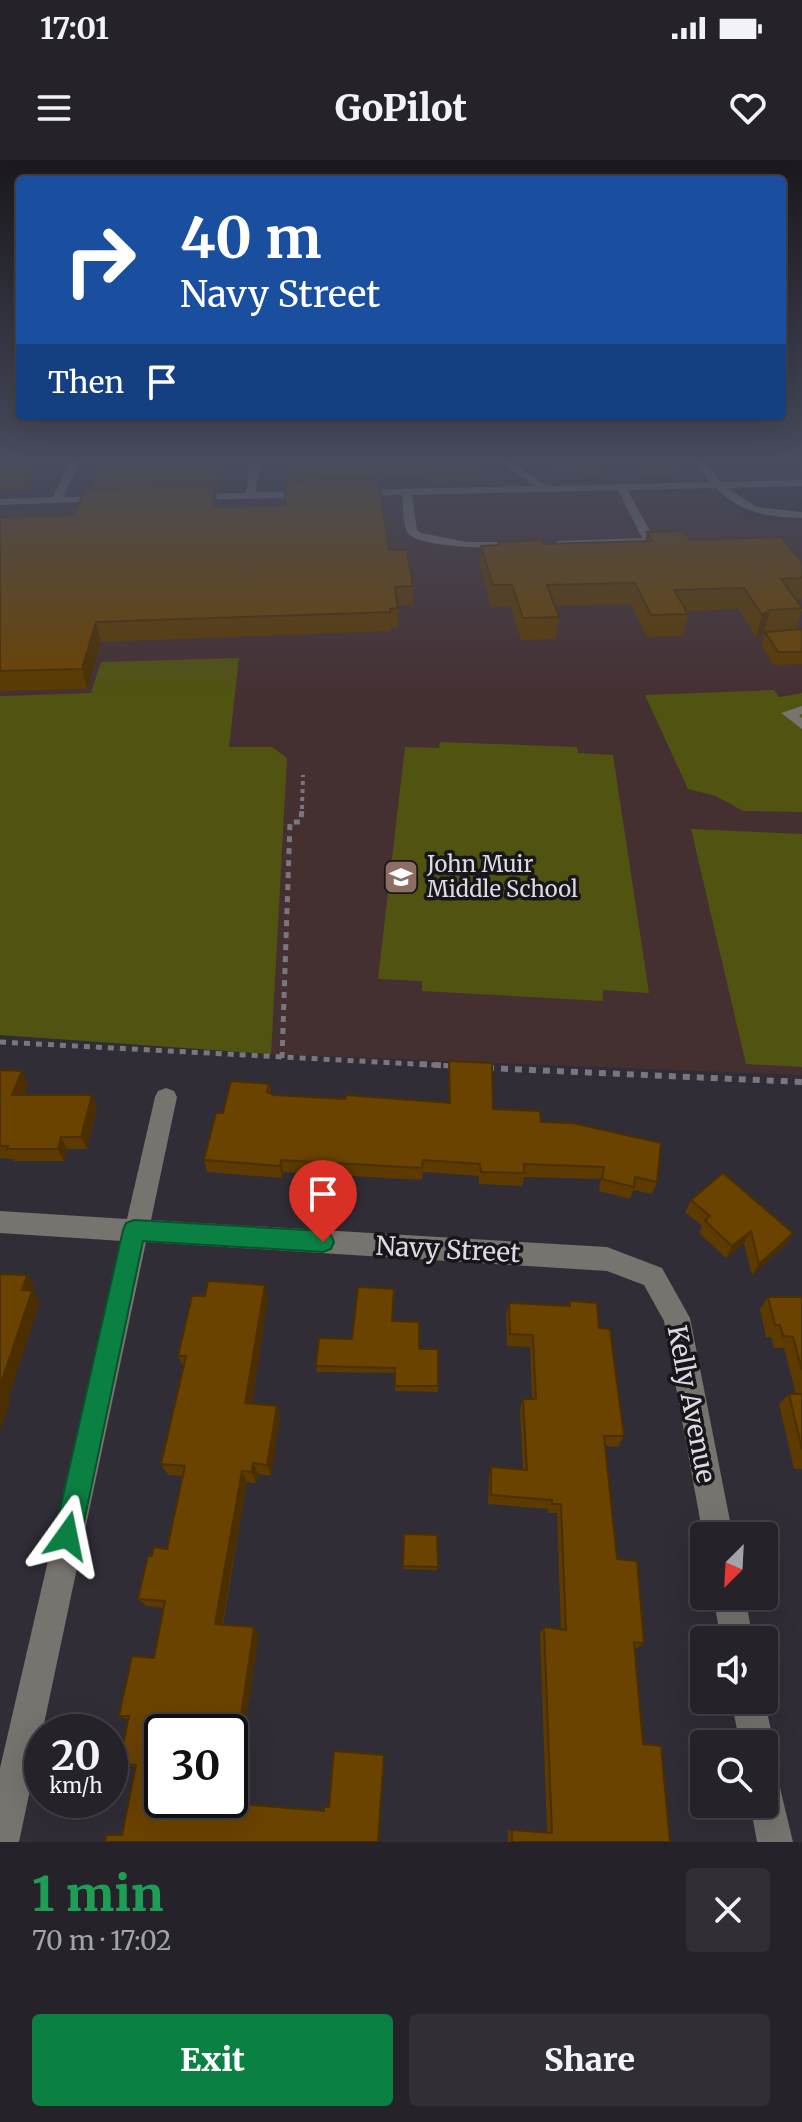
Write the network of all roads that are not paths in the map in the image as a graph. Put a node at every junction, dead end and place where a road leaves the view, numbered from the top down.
1 (437, 539) edge
2 (648, 539) edge
3 (531, 544) edge
4 (546, 544) edge
5 (802, 710) edge
6 (802, 725) edge
7 (166, 1097) dead end
8 (0, 1222) edge
9 (134, 1230) junction
10 (653, 1276) joint
11 (715, 1522) edge
12 (771, 1818) edge
13 (1, 1842) edge
14 (775, 1842) edge

1 - 3 street
2 - 4 street
5 - 6 street
7 - 9 street
8 - 9 street, Navy Street
9 - 10 street, Navy Street
9 - 13 street
10 - 11 street, Kelly Avenue
12 - 14 street

